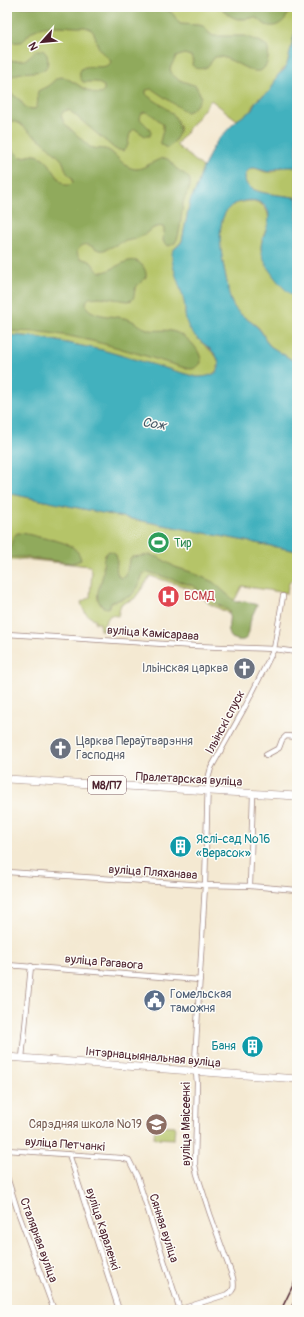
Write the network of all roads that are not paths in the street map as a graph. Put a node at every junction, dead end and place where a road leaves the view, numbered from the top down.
1 (283, 596) dead end
2 (7, 634) edge
3 (274, 649) junction
4 (297, 652) edge
5 (297, 737) edge
6 (266, 755) dead end
7 (7, 778) edge
8 (208, 790) junction
9 (253, 794) junction
10 (297, 796) edge
11 (7, 872) edge
12 (205, 885) junction
13 (250, 886) junction
14 (297, 890) edge
15 (7, 965) edge
16 (31, 966) junction
17 (200, 980) junction
18 (7, 1057) edge
19 (22, 1058) junction
20 (196, 1072) junction
21 (297, 1079) edge
22 (7, 1150) edge
23 (69, 1154) junction
24 (121, 1158) joint
25 (7, 1177) edge
26 (54, 1310) edge
27 (118, 1310) edge
28 (180, 1310) edge

1 - 3 street, Ільінскі спуск
2 - 3 street, вуліца Камісарава
3 - 4 street, вуліца Камісарава
3 - 8 street, Ільінскі спуск
5 - 6 street
7 - 8 main road, Пралетарская вуліца / М8/П7
8 - 9 main road, Пралетарская вуліца / М8/П7
8 - 12 street, вуліца Маісеенкі
9 - 10 main road, Пралетарская вуліца / М8/П7
9 - 13 street
11 - 12 street, вуліца Пляханава
12 - 13 street, вуліца Пляханава
12 - 17 street, вуліца Маісеенкі
13 - 14 street, вуліца Пляханава
15 - 16 street, вуліца Рагавога
16 - 17 street, вуліца Рагавога
16 - 19 street
17 - 20 street, вуліца Маісеенкі
18 - 19 main road, Інтэрнацыянальная вуліца
19 - 20 main road, Інтэрнацыянальная вуліца
20 - 21 main road, Інтэрнацыянальная вуліца
20 - 28 street, вуліца Маісеенкі
22 - 23 street, вуліца Петчанкі
23 - 24 street, вуліца Петчанкі
23 - 27 street, вуліца Караленкі
24 - 28 street, Сянная вуліца
25 - 26 street, Сталярная вуліца

